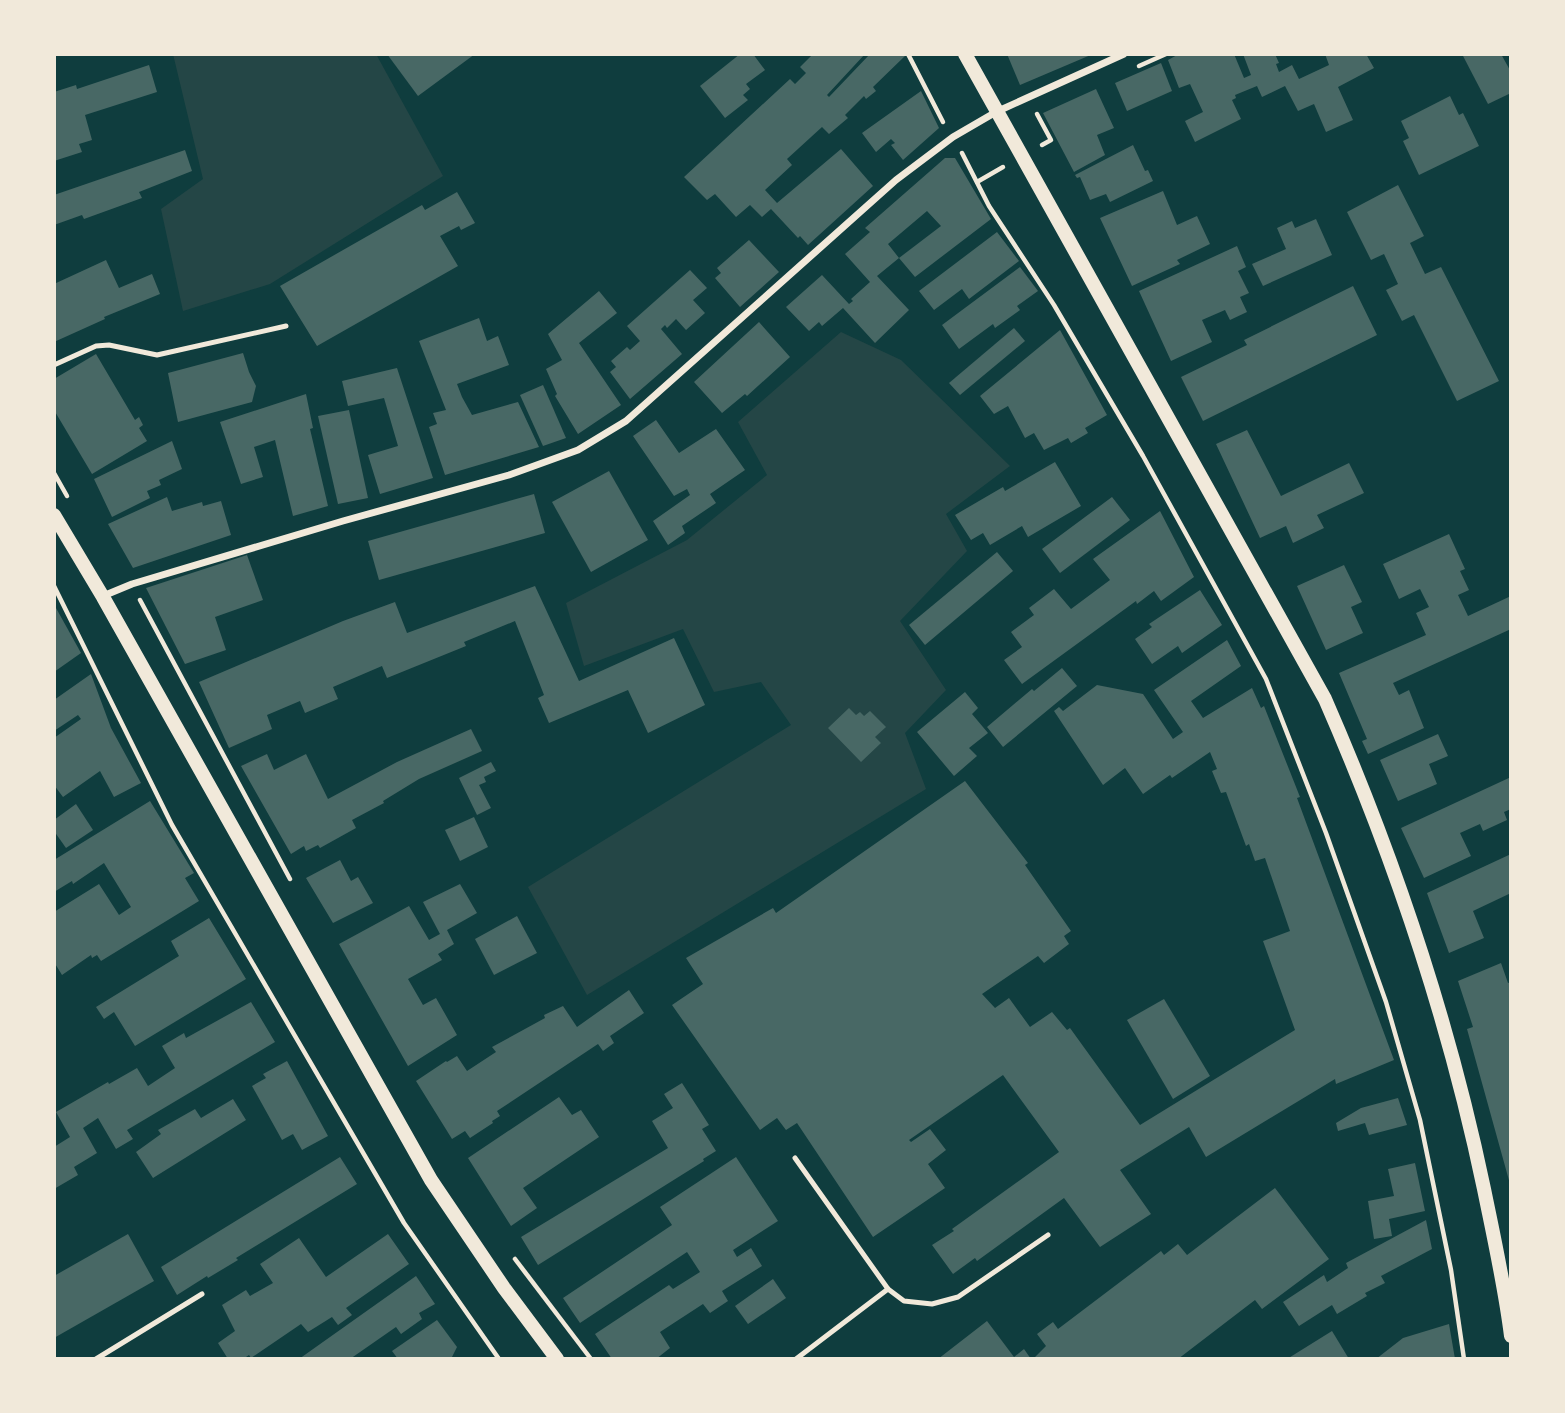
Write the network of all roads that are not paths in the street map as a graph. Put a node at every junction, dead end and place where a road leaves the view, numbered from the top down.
1 (965, 54) edge
2 (1124, 54) edge
3 (996, 112) junction
4 (286, 326) dead end
5 (54, 365) edge
6 (54, 516) edge
7 (103, 597) junction
8 (795, 1158) dead end
9 (1048, 1235) dead end
10 (888, 1289) junction
11 (202, 1294) dead end
12 (1511, 1336) edge
13 (96, 1359) edge
14 (557, 1359) edge
15 (796, 1359) edge

1 - 3 main road
2 - 3 street
3 - 7 street
3 - 12 main road
4 - 5 lane
6 - 7 main road
7 - 14 main road
8 - 10 lane
9 - 10 lane
10 - 15 lane
11 - 13 lane

